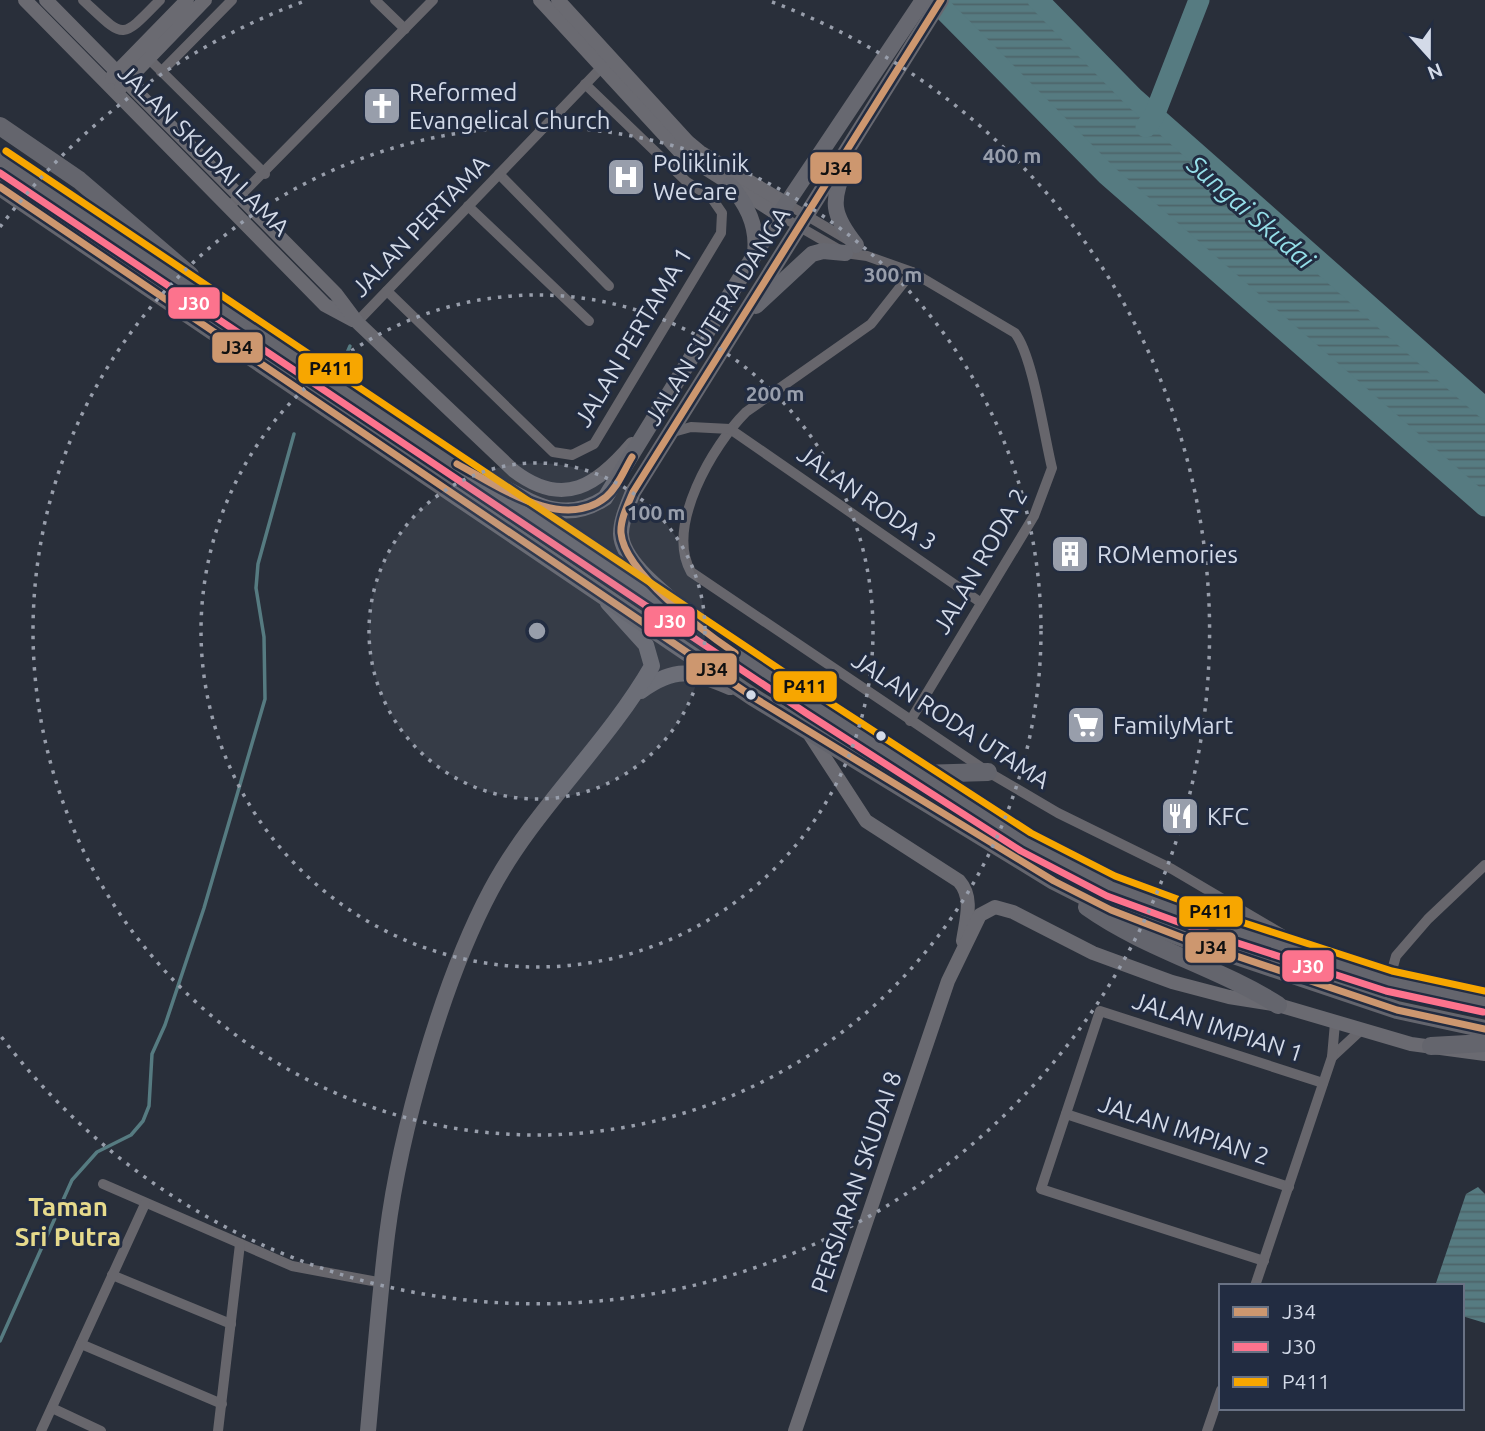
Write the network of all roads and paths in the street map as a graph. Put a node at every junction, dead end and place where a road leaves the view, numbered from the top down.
1 (24, 0) edge
2 (46, 0) edge
3 (83, 0) edge
4 (160, 0) edge
5 (187, 0) edge
6 (205, 0) edge
7 (232, 0) edge
8 (375, 0) edge
9 (433, 0) edge
10 (540, 0) edge
11 (558, 0) edge
12 (941, 0) edge
13 (924, 8) edge
14 (405, 29) junction
15 (149, 58) junction
16 (601, 68) junction
17 (162, 72) junction
18 (121, 76) junction
19 (585, 84) junction
20 (110, 88) junction
21 (868, 116) junction
22 (0, 126) edge
23 (0, 160) edge
24 (265, 174) junction
25 (499, 174) junction
26 (730, 185) junction
27 (0, 187) edge
28 (240, 197) junction
29 (468, 206) junction
30 (229, 207) junction
31 (783, 209) junction
32 (802, 221) junction
33 (856, 251) junction
34 (754, 255) junction
35 (912, 272) junction
36 (609, 286) dead end
37 (387, 291) junction
38 (589, 321) dead end
39 (357, 322) junction
40 (740, 322) junction
41 (250, 326) junction
42 (654, 419) junction
43 (730, 429) junction
44 (673, 432) junction
45 (442, 457) junction
46 (597, 591) junction
47 (980, 602) junction
48 (719, 642) junction
49 (636, 694) junction
50 (753, 697) junction
51 (910, 721) junction
52 (809, 733) junction
53 (988, 772) junction
54 (919, 774) junction
55 (1485, 865) edge
56 (1054, 881) junction
57 (962, 949) junction
58 (1333, 964) junction
59 (1389, 981) junction
60 (1485, 1002) edge
61 (1279, 1005) junction
62 (1335, 1023) junction
63 (1485, 1029) edge
64 (1360, 1031) junction
65 (1485, 1043) edge
66 (1431, 1046) junction
67 (1485, 1054) edge
68 (1332, 1057) junction
69 (1323, 1083) junction
70 (1066, 1114) junction
71 (103, 1184) dead end
72 (1289, 1186) junction
73 (145, 1204) junction
74 (240, 1244) junction
75 (1264, 1261) junction
76 (113, 1275) junction
77 (383, 1283) junction
78 (1256, 1284) edge
79 (230, 1324) junction
80 (81, 1344) junction
81 (1219, 1396) edge
82 (222, 1404) junction
83 (52, 1408) junction
84 (41, 1431) edge
85 (101, 1431) edge
86 (218, 1431) edge
87 (368, 1431) edge
88 (795, 1431) edge
89 (1207, 1431) edge

1 - 20 street, JALAN SKUDAI LAMA
2 - 18 street, JALAN SKUDAI LAMA
3 - 4 street
5 - 18 street
6 - 15 street
7 - 17 street
8 - 14 street
9 - 14 street
10 - 16 street
11 - 31 street
12 - 13 main road, JALAN SUTERA DANGA
13 - 21 main road, JALAN SUTERA DANGA
13 - 31 main road, JALAN SUTERA DANGA
14 - 24 street
15 - 17 street
15 - 18 street
16 - 19 street, JALAN PERTAMA
16 - 26 street
17 - 24 street
18 - 20 street
18 - 28 street, JALAN SKUDAI LAMA
19 - 25 street, JALAN PERTAMA
19 - 37 street, JALAN PERTAMA 1
20 - 30 street, JALAN SKUDAI LAMA
21 - 32 main road, JALAN SUTERA DANGA
21 - 33 main road
22 - 41 highway
23 - 41 highway
24 - 28 street
25 - 29 street, JALAN PERTAMA
25 - 36 street
26 - 31 street
26 - 34 main road
27 - 46 highway
28 - 30 street
28 - 39 street, JALAN SKUDAI LAMA
29 - 37 street, JALAN PERTAMA
29 - 38 street
30 - 39 street, JALAN SKUDAI LAMA
31 - 32 street, JALAN RODA 2
31 - 34 main road, JALAN SUTERA DANGA
32 - 33 street, JALAN RODA 2
32 - 40 main road, JALAN SUTERA DANGA
33 - 35 street, JALAN RODA 2
33 - 40 main road
34 - 42 main road, JALAN SUTERA DANGA
35 - 43 street, JALAN RODA UTAMA
35 - 47 street, JALAN RODA 2
37 - 39 street, JALAN PERTAMA
39 - 42 street, JALAN SKUDAI LAMA
40 - 44 main road, JALAN SUTERA DANGA
41 - 45 highway
42 - 45 main road, JALAN SUTERA DANGA
43 - 44 street
43 - 47 street, JALAN RODA 3
43 - 51 street, JALAN RODA UTAMA
44 - 48 main road, JALAN SUTERA DANGA
45 - 48 highway
46 - 49 main road
46 - 50 highway
47 - 51 street, JALAN RODA 2
48 - 54 highway
49 - 50 main road
49 - 77 main road
50 - 52 highway
51 - 53 street, JALAN RODA UTAMA
52 - 56 highway
52 - 57 street
53 - 54 highway
53 - 58 street, JALAN RODA UTAMA
54 - 58 highway
55 - 59 street
56 - 61 highway
56 - 63 highway
57 - 61 street
57 - 88 street, PERSIARAN SKUDAI 8
58 - 59 highway
59 - 60 highway
61 - 62 street
62 - 64 street
62 - 68 street
64 - 66 street
64 - 68 street
65 - 66 highway
66 - 67 street
68 - 69 street
69 - 70 street, JALAN IMPIAN 1
69 - 72 street
70 - 72 street, JALAN IMPIAN 2
70 - 75 street
71 - 73 street
72 - 75 street
73 - 74 street
73 - 76 street
74 - 77 street
74 - 79 street
75 - 78 street
76 - 79 street
76 - 80 street
77 - 87 main road
79 - 82 street
80 - 82 street
80 - 83 street
81 - 89 street
82 - 86 street
83 - 84 street
83 - 85 street

